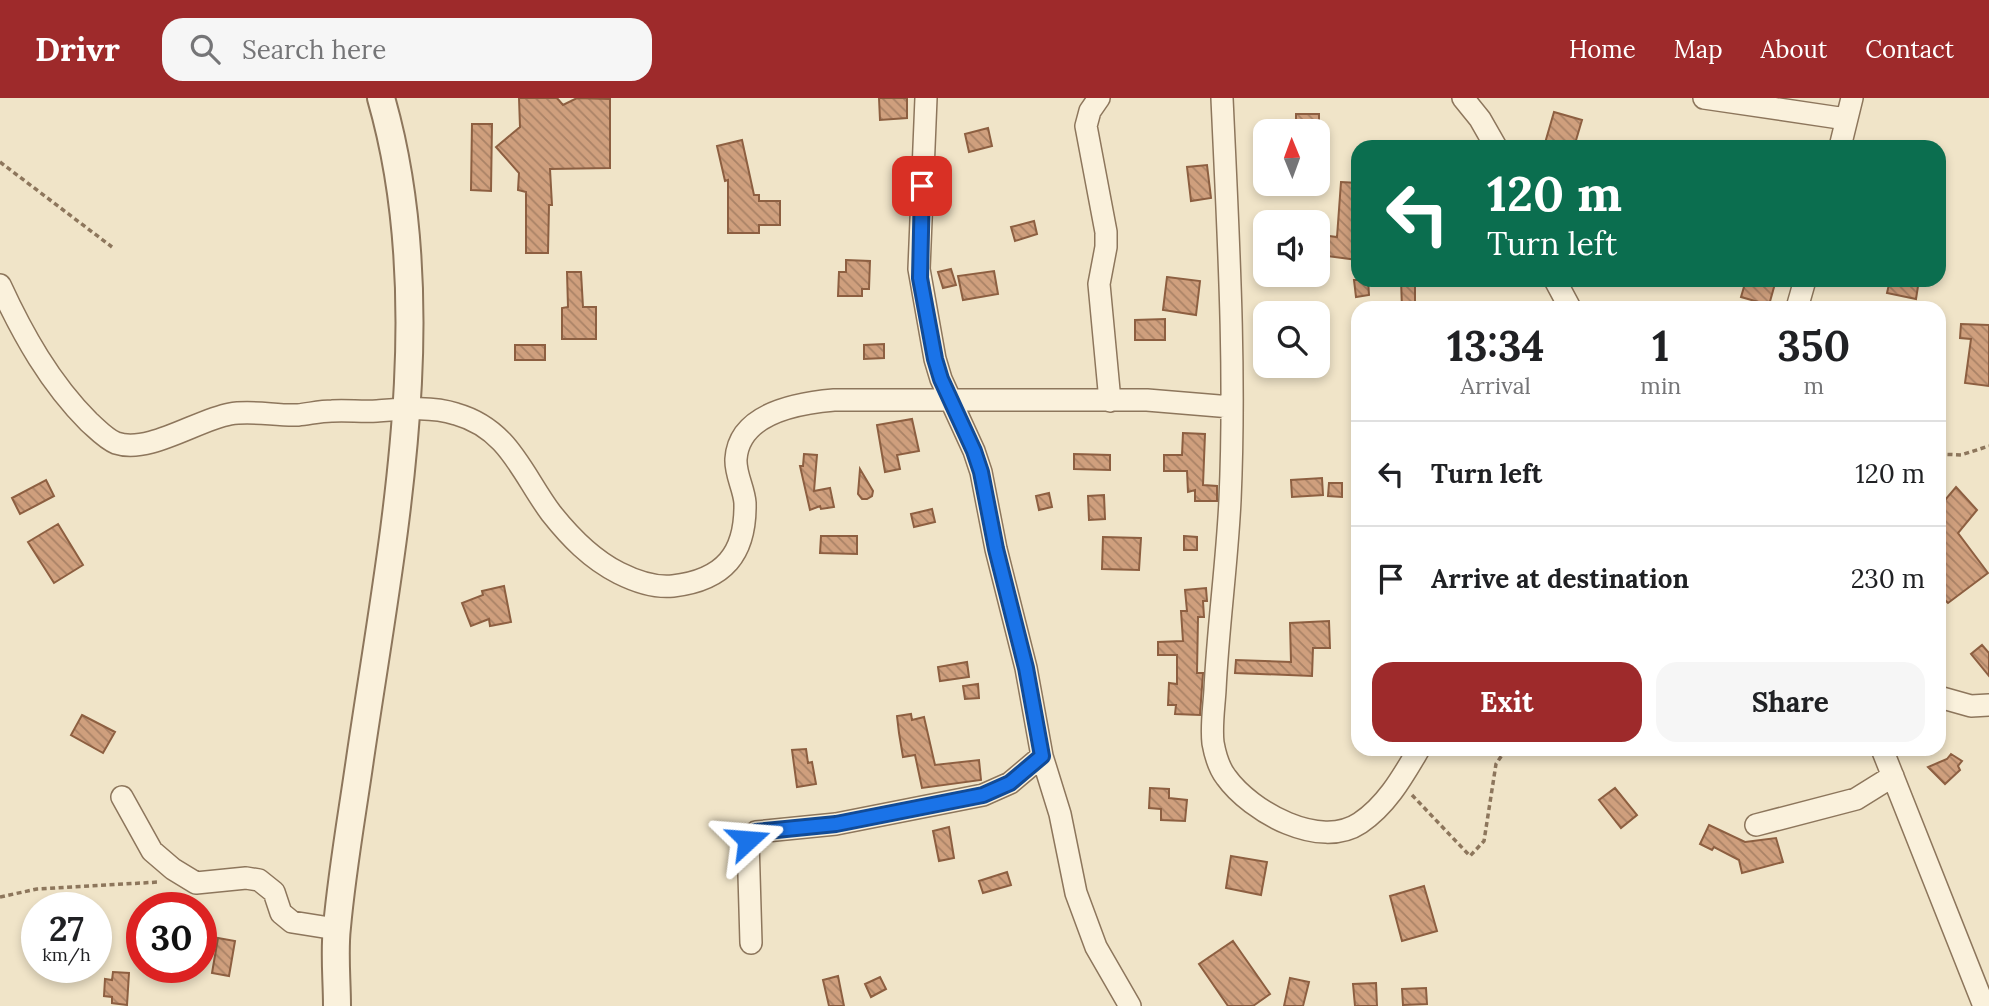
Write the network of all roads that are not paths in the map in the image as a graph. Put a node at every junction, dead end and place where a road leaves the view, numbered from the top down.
1 (382, 98) edge
2 (926, 98) edge
3 (1099, 98) edge
4 (1222, 98) edge
5 (1463, 98) edge
6 (1704, 98) edge
7 (1852, 98) edge
8 (1846, 119) junction
9 (1492, 140) edge
10 (1842, 140) edge
11 (0, 285) edge
12 (950, 400) junction
13 (1110, 401) junction
14 (1231, 407) junction
15 (408, 408) junction
16 (1946, 699) edge
17 (1989, 705) edge
18 (1042, 756) junction
19 (1415, 756) edge
20 (1885, 756) edge
21 (1893, 776) junction
22 (122, 797) dead end
23 (1756, 825) dead end
24 (337, 929) junction
25 (751, 943) dead end
26 (337, 1006) edge
27 (1130, 1006) edge
28 (1984, 1006) edge

1 - 15 street
2 - 12 street
3 - 13 street
4 - 14 street
5 - 9 street
6 - 8 street
7 - 8 street
8 - 10 street
11 - 15 street
12 - 13 street
12 - 15 street
12 - 18 street
13 - 14 street
14 - 19 street
15 - 24 street
16 - 17 street
18 - 25 street
18 - 27 street
20 - 21 street
21 - 23 street
21 - 28 street
22 - 24 street
24 - 26 street

